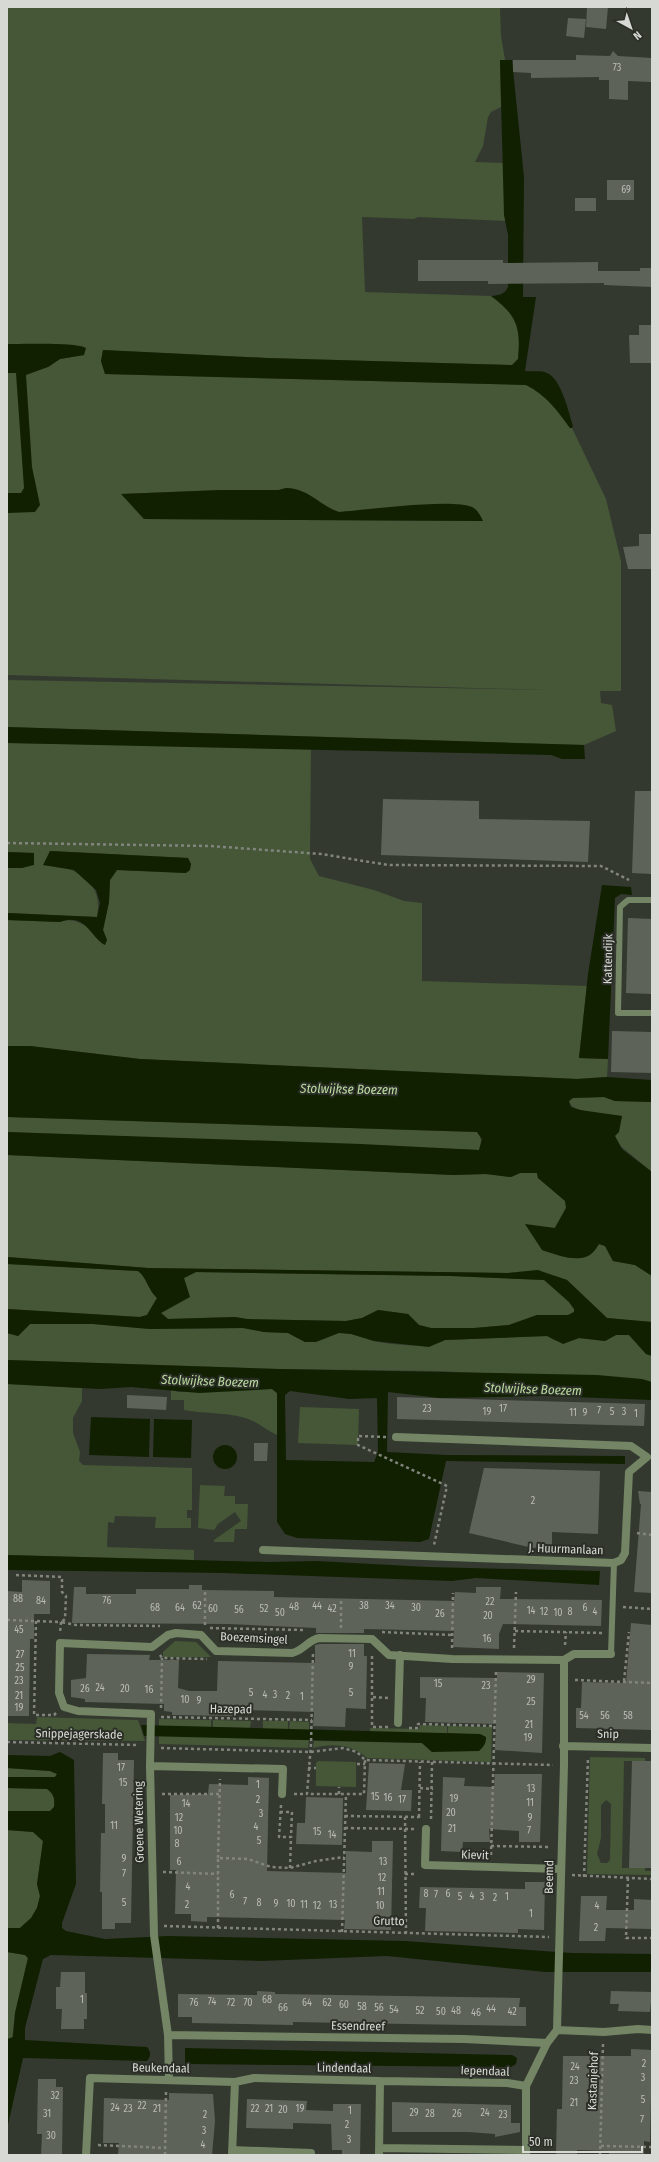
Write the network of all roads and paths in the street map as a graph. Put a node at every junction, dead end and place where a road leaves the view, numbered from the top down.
1 (7, 843) edge
2 (629, 880) dead end
3 (652, 900) edge
4 (652, 1013) edge
5 (396, 1437) joint
6 (649, 1457) edge
7 (263, 1550) dead end
8 (431, 1556) junction
9 (614, 1563) junction
10 (16, 1575) dead end
11 (205, 1591) dead end
12 (516, 1592) dead end
13 (453, 1593) dead end
14 (341, 1600) dead end
15 (612, 1606) junction
16 (652, 1609) edge
17 (7, 1620) edge
18 (36, 1621) junction
19 (61, 1622) junction
20 (204, 1628) dead end
21 (515, 1631) junction
22 (629, 1632) dead end
23 (612, 1633) junction
24 (168, 1635) junction
25 (452, 1635) junction
26 (340, 1638) junction
27 (372, 1639) junction
28 (60, 1643) junction
29 (152, 1647) junction
30 (220, 1651) junction
31 (611, 1654) joint
32 (400, 1656) junction
33 (162, 1658) junction
34 (452, 1659) junction
35 (496, 1660) junction
36 (514, 1660) junction
37 (564, 1660) junction
38 (564, 1680) junction
39 (624, 1681) junction
40 (652, 1684) edge
41 (64, 1707) junction
42 (161, 1717) junction
43 (151, 1719) junction
44 (312, 1720) dead end
45 (398, 1723) dead end
46 (311, 1728) dead end
47 (7, 1742) edge
48 (563, 1746) junction
49 (588, 1746) junction
50 (151, 1747) junction
51 (652, 1748) edge
52 (310, 1752) junction
53 (365, 1760) junction
54 (420, 1762) junction
55 (432, 1762) junction
56 (493, 1763) junction
57 (356, 1764) dead end
58 (365, 1764) junction
59 (564, 1765) junction
60 (150, 1766) junction
61 (220, 1768) junction
62 (308, 1768) junction
63 (316, 1768) dead end
64 (339, 1787) dead end
65 (420, 1788) junction
66 (433, 1789) junction
67 (151, 1794) junction
68 (220, 1794) junction
69 (282, 1794) joint
70 (339, 1794) junction
71 (346, 1794) junction
72 (280, 1812) junction
73 (345, 1816) junction
74 (405, 1817) junction
75 (419, 1817) junction
76 (345, 1828) junction
77 (406, 1829) junction
78 (426, 1829) junction
79 (292, 1837) junction
80 (491, 1846) junction
81 (561, 1848) junction
82 (344, 1857) junction
83 (218, 1858) junction
84 (490, 1867) junction
85 (290, 1868) junction
86 (152, 1872) junction
87 (561, 1872) junction
88 (218, 1874) junction
89 (584, 1877) junction
90 (628, 1878) junction
91 (652, 1879) edge
92 (154, 1926) junction
93 (218, 1928) junction
94 (342, 1932) junction
95 (406, 1933) junction
96 (560, 1937) junction
97 (652, 1938) edge
98 (557, 2030) junction
99 (652, 2030) edge
100 (604, 2032) junction
101 (168, 2035) junction
102 (547, 2043) junction
103 (168, 2080) junction
104 (380, 2081) junction
105 (235, 2082) junction
106 (526, 2086) junction
107 (87, 2145) junction
108 (600, 2146) junction
109 (652, 2147) edge
110 (166, 2148) junction
111 (379, 2151) edge
112 (526, 2152) edge
113 (232, 2153) edge
114 (311, 2153) dead end
115 (86, 2155) edge
116 (166, 2155) edge
117 (600, 2155) edge

1 - 2 path
3 - 4 lane, Kattendijk
5 - 6 street, J. Huurmanlaan
5 - 8 path
6 - 9 street, J. Huurmanlaan
7 - 8 street, J. Huurmanlaan
8 - 9 street, J. Huurmanlaan
9 - 15 lane
10 - 19 path
11 - 20 path
12 - 21 path
13 - 25 path
14 - 26 path
15 - 16 path
15 - 23 lane
17 - 18 path
18 - 19 path
18 - 41 path
19 - 24 path
19 - 28 path
21 - 23 path
21 - 36 path
22 - 39 path
23 - 31 lane
24 - 29 street
24 - 30 street, Boezemsingel
25 - 27 path
25 - 34 path
26 - 27 street, Boezemsingel
26 - 30 street, Boezemsingel
27 - 32 street
28 - 29 street
28 - 41 street
29 - 33 path
30 - 33 path
31 - 37 street
32 - 34 street
32 - 45 street
33 - 42 path
34 - 35 street
35 - 36 street
35 - 56 path
36 - 37 street
37 - 38 street, Beemd
38 - 39 path
38 - 48 street, Beemd
39 - 40 path
41 - 43 street
42 - 43 path, Hazepad
42 - 44 path, Hazepad
43 - 50 street, Groene Wetering
46 - 52 path
47 - 50 path, Snippejagerskade
48 - 49 street, Snip
48 - 59 street, Beemd
49 - 51 street, Snip
49 - 89 path
50 - 52 path, Snippejagerskade
50 - 60 street, Groene Wetering
52 - 53 path, Snippejagerskade
52 - 62 path
53 - 54 path
53 - 58 path
54 - 55 path
54 - 65 path
55 - 56 path
55 - 66 path
56 - 59 path
56 - 80 path
57 - 58 path
58 - 71 path
59 - 81 street, Beemd
60 - 61 street
60 - 67 street, Groene Wetering
61 - 68 path
61 - 69 street
62 - 63 path
62 - 70 path
64 - 70 path
65 - 66 path
65 - 75 path
66 - 78 path
67 - 68 path
67 - 86 street, Groene Wetering
68 - 83 path
69 - 72 path
70 - 71 path
71 - 73 path
72 - 79 path
72 - 79 path
73 - 74 path
73 - 76 path
74 - 75 path
74 - 77 path
75 - 78 path
76 - 77 path
76 - 82 path
77 - 78 path
77 - 95 path
78 - 84 street, Kievit
79 - 85 path
80 - 81 path
80 - 84 path
81 - 87 street, Beemd
82 - 85 path
82 - 94 path
83 - 85 path
83 - 88 path
84 - 87 street, Kievit
86 - 88 path
86 - 92 street, Groene Wetering
87 - 89 path
87 - 96 street, Beemd
88 - 93 path
89 - 90 path
90 - 91 path
90 - 97 path
92 - 93 path, Grutto
92 - 101 street, Groene Wetering
93 - 94 path, Grutto
94 - 95 path, Grutto
95 - 96 path, Grutto
96 - 98 street, Beemd
98 - 100 street
98 - 102 street
99 - 100 street
100 - 108 path, Kastanjehof
101 - 102 street, Essendreef
101 - 103 street, Groene Wetering
102 - 106 street
103 - 105 street, Beukendaal
103 - 107 street, Beukendaal
103 - 110 path
104 - 105 street, Lindendaal
104 - 106 street, Iependaal
104 - 111 street, Lindendaal
105 - 113 street
106 - 112 street
107 - 110 path
107 - 115 street, Beukendaal
108 - 109 path
108 - 117 path, Kastanjehof
110 - 116 path
111 - 112 street
113 - 114 street

